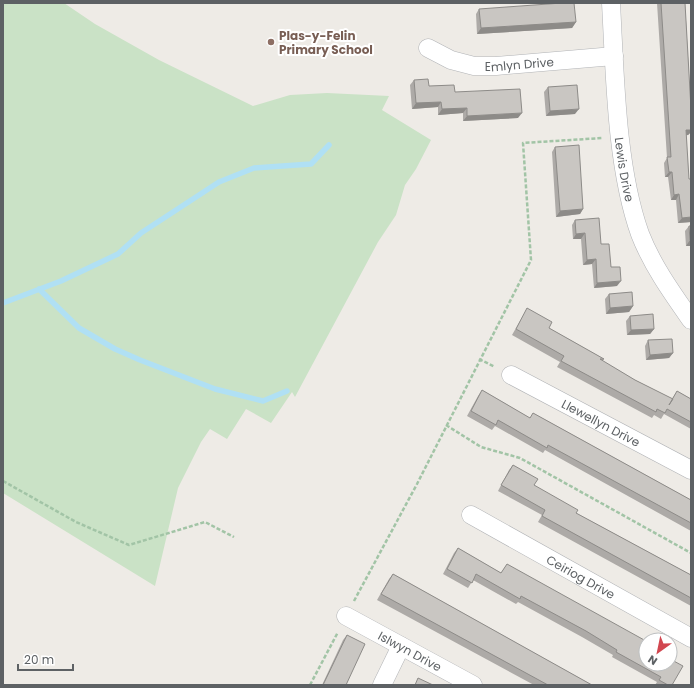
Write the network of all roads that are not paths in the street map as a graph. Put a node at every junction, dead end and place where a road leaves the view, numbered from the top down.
1 (611, 3) edge
2 (428, 48) dead end
3 (614, 56) junction
4 (691, 320) edge
5 (511, 376) dead end
6 (691, 470) edge
7 (471, 515) dead end
8 (346, 616) road end
9 (691, 638) edge
10 (400, 646) junction
11 (382, 685) edge
12 (474, 685) edge

1 - 3 street, Lewis Drive
2 - 3 street, Emlyn Drive
3 - 4 street, Lewis Drive
5 - 6 street, Llewellyn Drive
7 - 9 street, Ceiriog Drive
8 - 10 street, Islwyn Drive
10 - 11 street
10 - 12 street, Islwyn Drive

